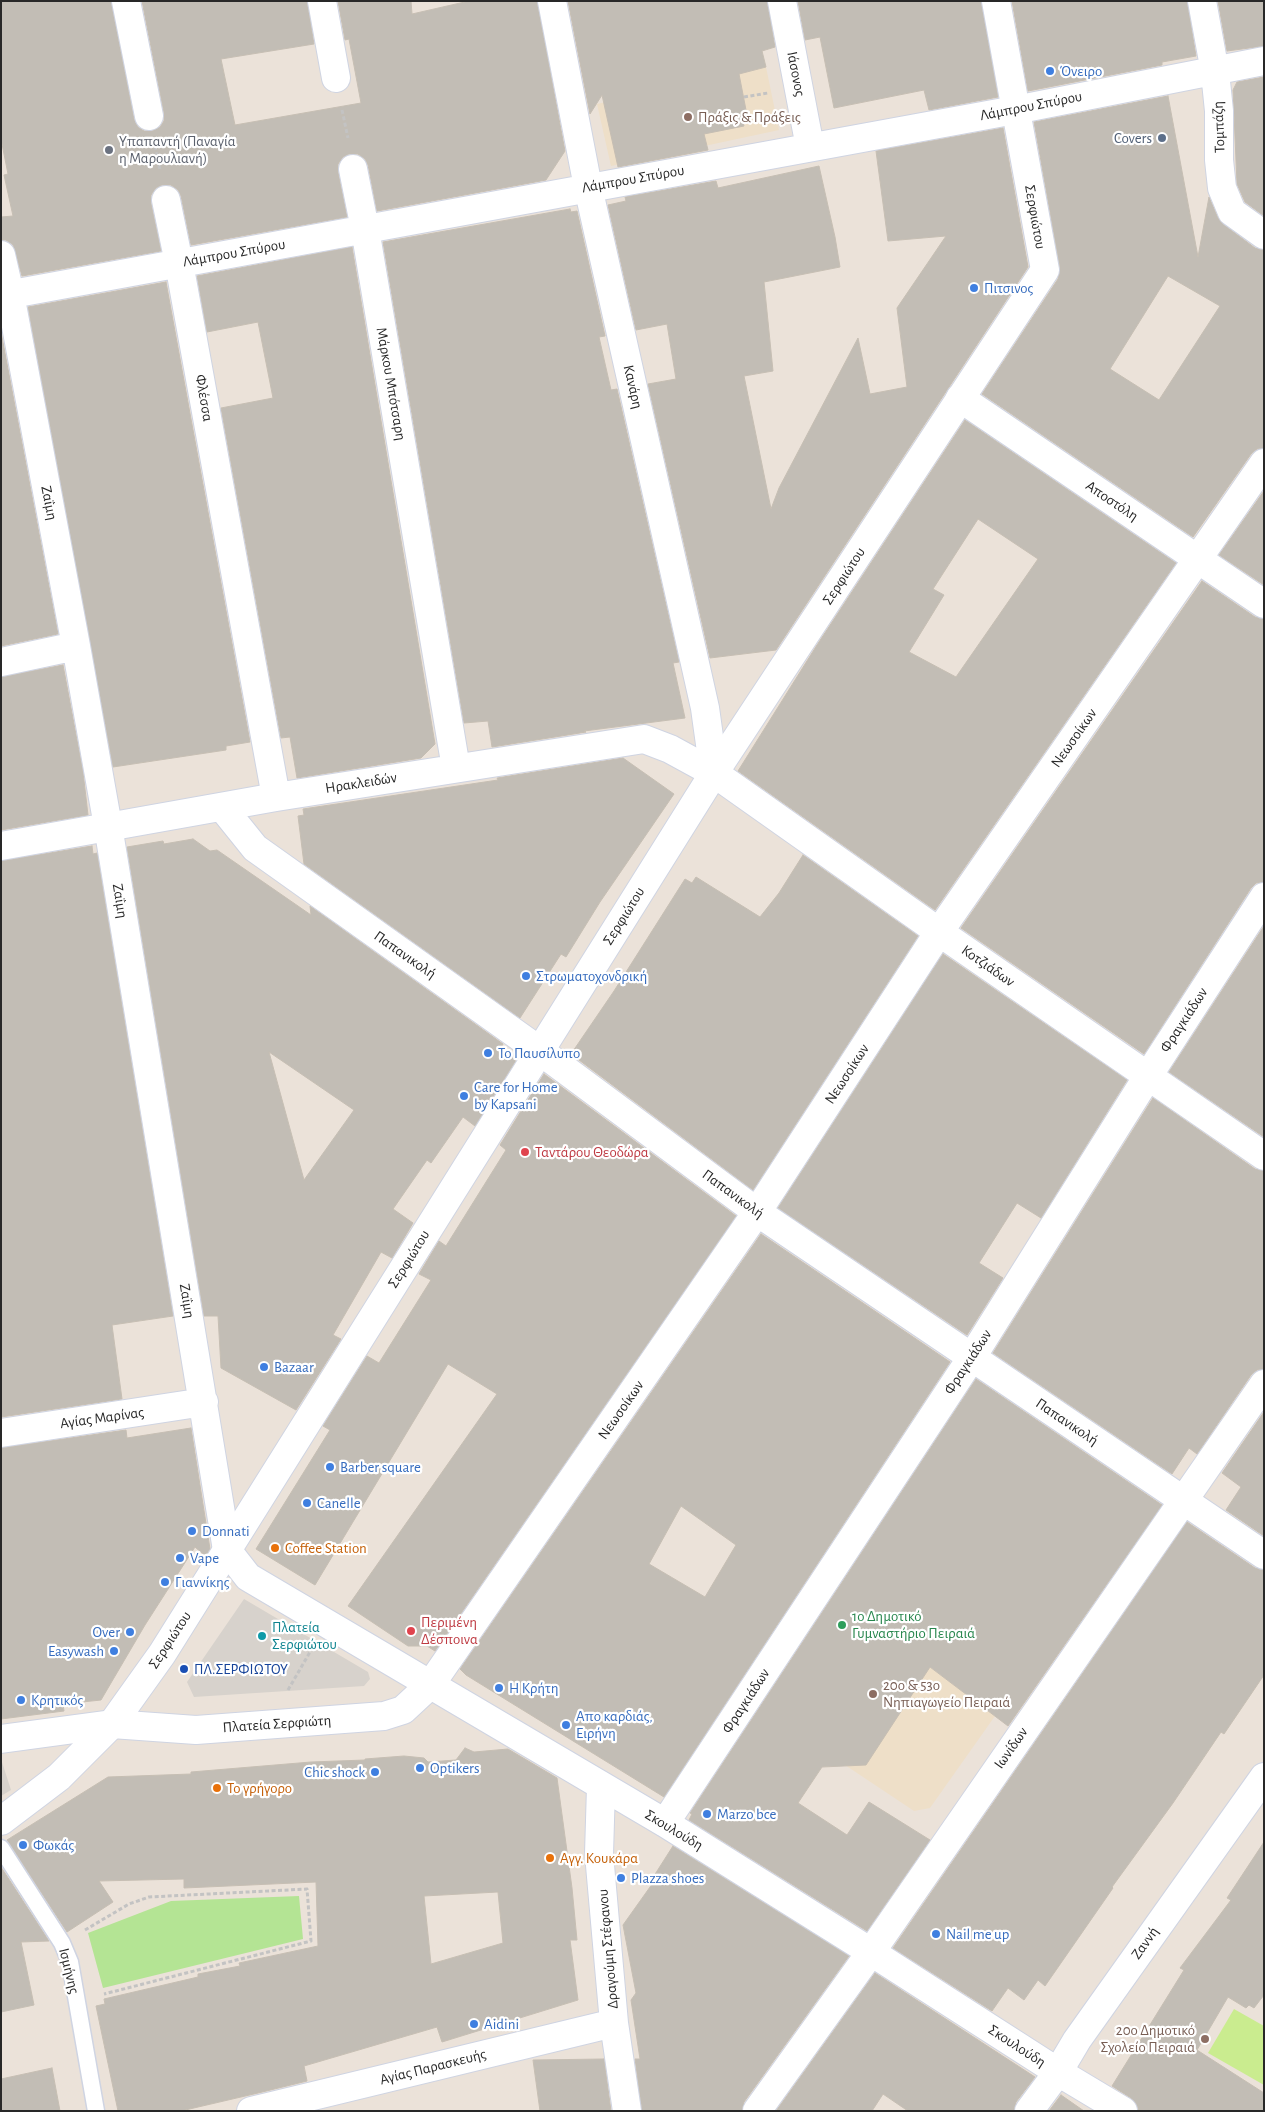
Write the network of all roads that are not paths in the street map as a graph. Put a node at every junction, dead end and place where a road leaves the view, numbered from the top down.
1 (126, 1) edge
2 (322, 1) edge
3 (552, 1) edge
4 (782, 1) edge
5 (996, 1) edge
6 (1202, 1) edge
7 (1264, 61) edge
8 (1215, 72) junction
9 (336, 78) road end
10 (1015, 110) junction
11 (149, 116) road end
12 (810, 146) junction
13 (353, 170) road end
14 (588, 187) junction
15 (166, 200) road end
16 (365, 229) junction
17 (1264, 235) edge
18 (1, 255) edge
19 (179, 263) junction
20 (6, 295) edge
21 (960, 398) junction
22 (1264, 464) edge
23 (1198, 560) junction
24 (1264, 604) edge
25 (76, 646) junction
26 (1, 662) edge
27 (456, 768) junction
28 (714, 773) junction
29 (276, 797) junction
30 (222, 806) junction
31 (108, 826) junction
32 (1, 846) edge
33 (1264, 897) edge
34 (939, 932) junction
35 (540, 1051) junction
36 (1148, 1076) junction
37 (1264, 1156) edge
38 (758, 1212) junction
39 (972, 1357) junction
40 (1264, 1384) edge
41 (204, 1402) junction
42 (1, 1433) edge
43 (1182, 1500) junction
44 (227, 1550) junction
45 (1264, 1555) edge
46 (431, 1684) junction
47 (112, 1724) junction
48 (1, 1739) edge
49 (1264, 1777) edge
50 (601, 1787) junction
51 (1, 1821) edge
52 (665, 1823) junction
53 (1, 1848) edge
54 (871, 1952) junction
55 (614, 2023) junction
56 (1058, 2072) junction
57 (96, 2111) edge
58 (251, 2111) edge
59 (627, 2111) edge
60 (757, 2111) edge
61 (1029, 2111) edge
62 (1123, 2111) edge

1 - 11 street
2 - 9 street
3 - 14 street, Κανάρη
4 - 12 street, Ιάσονος
5 - 10 street, Σερφιώτου
6 - 8 street, Τομπάζη
7 - 8 street, Λάμπρου Σπύρου
8 - 10 street, Λάμπρου Σπύρου
8 - 17 street, Τομπάζη
10 - 12 street, Λάμπρου Σπύρου
10 - 21 street, Σερφιώτου
12 - 14 street, Λάμπρου Σπύρου
13 - 16 street, Μάρκου Μπότσαρη
14 - 16 street, Λάμπρου Σπύρου
14 - 28 street, Κανάρη
15 - 19 street, Φλέσσα
16 - 19 street, Λάμπρου Σπύρου
16 - 27 street, Μάρκου Μπότσαρη
18 - 20 street, Ζαΐμη
19 - 20 street, Λάμπρου Σπύρου
19 - 29 street, Φλέσσα
20 - 25 street, Ζαΐμη
21 - 23 street, Αποστόλη
21 - 28 street, Σερφιώτου
22 - 23 street, Νεωσοίκων
23 - 24 street, Αποστόλη
23 - 34 street, Νεωσοίκων
25 - 26 street
25 - 31 street, Ζαΐμη
27 - 28 street, Ηρακλειδών
27 - 29 street, Ηρακλειδών
28 - 34 street, Κοτζιάδων
28 - 35 street, Σερφιώτου
29 - 30 street, Ηρακλειδών
30 - 31 street, Ηρακλειδών
30 - 35 street, Παπανικολή
31 - 32 street, Ηρακλειδών
31 - 41 street, Ζαΐμη
33 - 36 street, Φραγκιάδων
34 - 36 street, Κοτζιάδων
34 - 38 street, Νεωσοίκων
35 - 38 street, Παπανικολή
35 - 44 street, Σερφιώτου
36 - 37 street, Κοτζιάδων
36 - 39 street, Φραγκιάδων
38 - 39 street, Παπανικολή
38 - 46 street, Νεωσοίκων
39 - 43 street, Παπανικολή
39 - 52 street, Φραγκιάδων
40 - 43 street, Ιωνίδων
41 - 42 street, Αγίας Μαρίνας
41 - 44 street, Ζαΐμη
43 - 45 street, Παπανικολή
43 - 54 street, Ιωνίδων
44 - 46 street, Σκουλούδη
44 - 47 street, Σερφιώτου
46 - 47 street, Πλατεία Σερφιώτη
46 - 50 street, Σκουλούδη
47 - 48 street, Πλατεία Σερφιώτη
47 - 51 street, Σερφιώτου
49 - 56 street, Ζαννή
50 - 52 street, Σκουλούδη
50 - 55 street, Δραγούμη Στέφανου
52 - 54 street, Σκουλούδη
53 - 57 lane, Ισμήνης
54 - 56 street, Σκουλούδη
54 - 60 street, Ιωνίδων
55 - 58 street, Αγίας Παρασκευής
55 - 59 street, Δραγούμη Στέφανου
56 - 61 street, Ζαννή
56 - 62 street, Σκουλούδη

